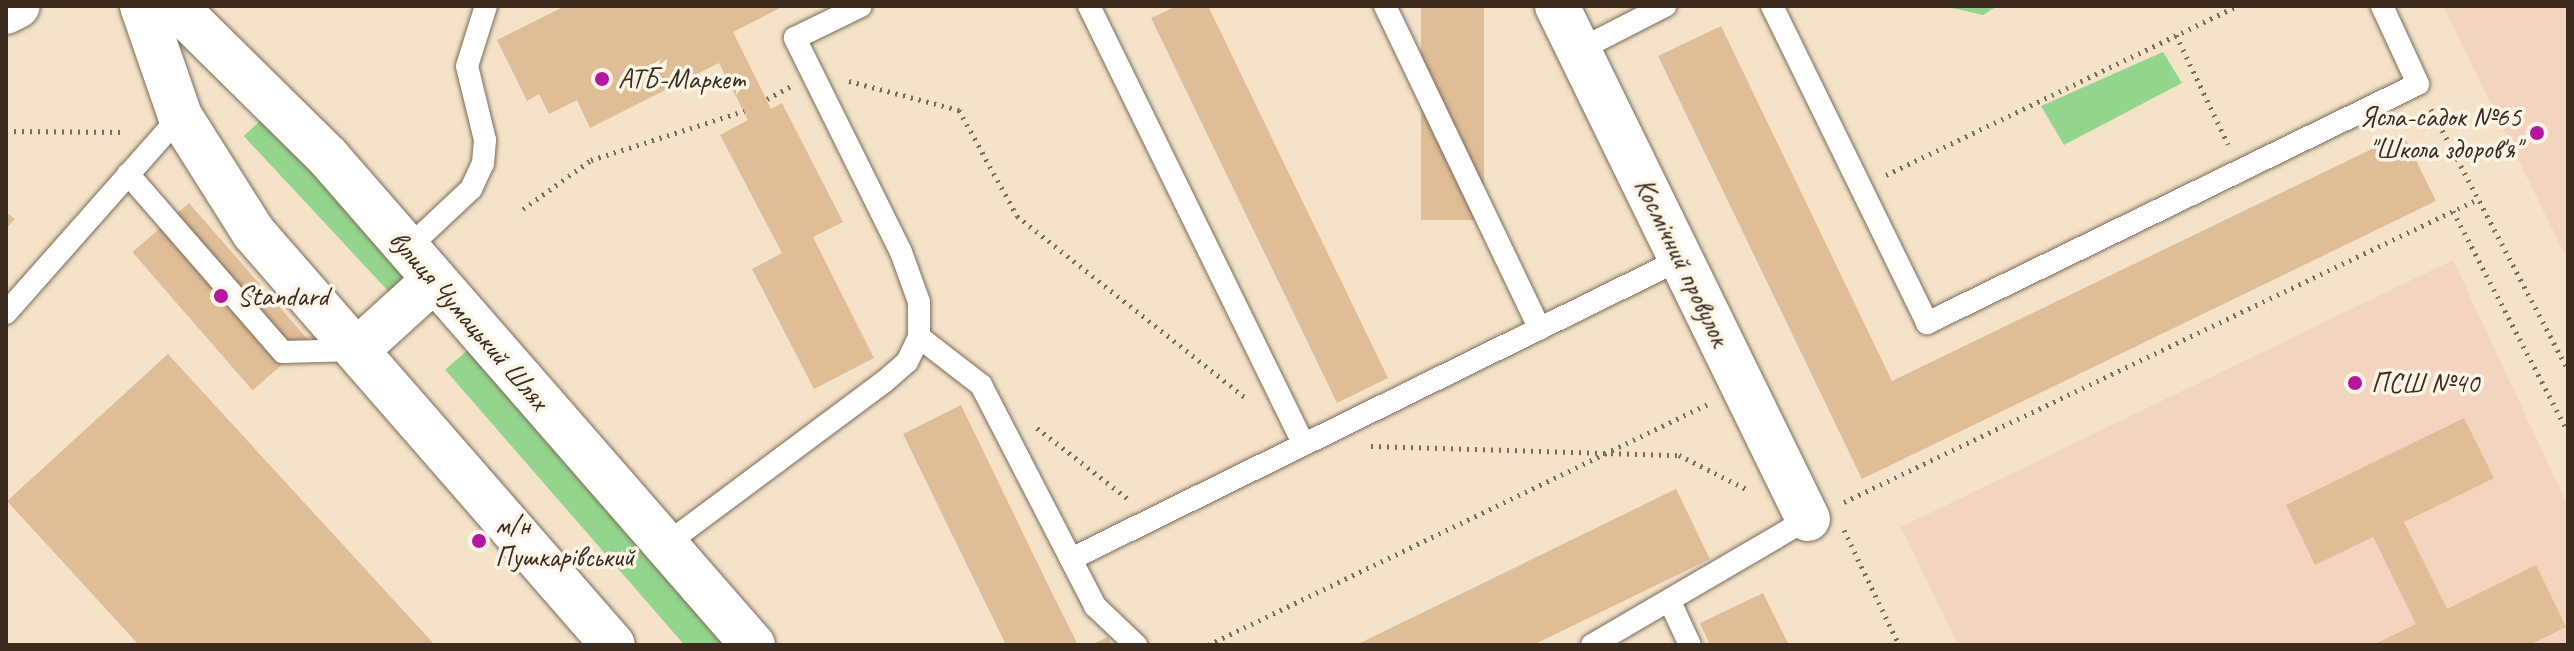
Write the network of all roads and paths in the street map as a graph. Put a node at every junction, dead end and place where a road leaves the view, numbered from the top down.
1 (18, 6) edge
2 (142, 6) edge
3 (175, 6) edge
4 (486, 6) edge
5 (861, 6) edge
6 (1089, 6) edge
7 (1385, 6) edge
8 (1557, 6) edge
9 (1665, 6) edge
10 (1772, 6) edge
11 (2237, 6) edge
12 (2382, 6) edge
13 (6, 12) edge
14 (2176, 35) junction
15 (1579, 50) junction
16 (814, 76) junction
17 (2418, 84) junction
18 (744, 111) dead end
19 (180, 116) junction
20 (6, 131) edge
21 (126, 132) dead end
22 (2241, 170) junction
23 (128, 174) junction
24 (1860, 187) junction
25 (2478, 199) junction
26 (523, 209) dead end
27 (2453, 211) junction
28 (1681, 259) junction
29 (421, 264) junction
30 (6, 313) edge
31 (1540, 329) junction
32 (919, 337) junction
33 (357, 350) junction
34 (2568, 370) edge
35 (1743, 387) junction
36 (1255, 405) dead end
37 (1030, 423) dead end
38 (2568, 432) edge
39 (1304, 444) junction
40 (1608, 453) junction
41 (1153, 519) junction
42 (1808, 519) junction
43 (665, 545) junction
44 (1071, 559) junction
45 (1671, 604) junction
46 (613, 645) edge
47 (753, 645) edge
48 (1136, 645) edge
49 (1208, 645) edge
50 (1592, 645) edge
51 (1690, 645) edge

1 - 13 main road
2 - 19 main road
3 - 29 main road, вулиця Чумацький Шлях
4 - 29 lane
5 - 16 lane
6 - 39 lane
7 - 31 lane
8 - 15 main road, Космічний провулок
9 - 15 lane
10 - 24 lane
11 - 14 path
12 - 17 lane
14 - 22 path
14 - 24 path
15 - 28 main road, Космічний провулок
16 - 32 lane
16 - 36 path
17 - 22 lane
17 - 25 path
18 - 26 path
19 - 23 lane
19 - 33 main road
20 - 21 path
22 - 24 lane
23 - 30 lane
23 - 33 lane
25 - 27 path
25 - 34 path
27 - 38 path
27 - 42 path
28 - 31 lane
28 - 35 main road, Космічний провулок
29 - 33 main road
29 - 43 main road, вулиця Чумацький Шлях
31 - 39 lane
32 - 43 lane
32 - 44 lane
33 - 46 main road
35 - 40 path
35 - 42 main road, Космічний провулок
37 - 41 path
39 - 40 path
39 - 41 lane
40 - 42 path
40 - 49 path
41 - 44 lane
42 - 45 lane
43 - 47 main road, вулиця Чумацький Шлях
44 - 48 lane
45 - 50 lane
45 - 51 lane

